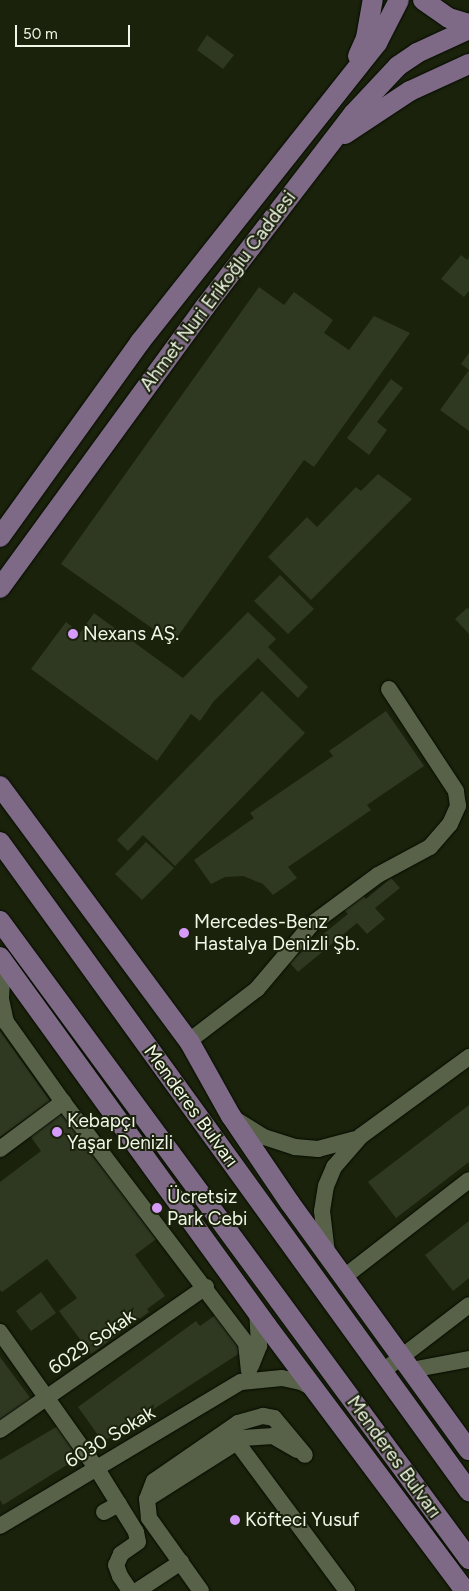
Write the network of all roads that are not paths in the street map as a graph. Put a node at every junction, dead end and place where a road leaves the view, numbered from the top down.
1 (373, 0) edge
2 (399, 0) edge
3 (423, 0) edge
4 (469, 24) edge
5 (469, 29) edge
6 (469, 64) edge
7 (347, 83) junction
8 (329, 145) junction
9 (0, 537) edge
10 (0, 588) edge
11 (389, 689) dead end
12 (0, 791) edge
13 (0, 842) edge
14 (0, 921) edge
15 (2, 959) edge
16 (189, 1041) junction
17 (469, 1057) edge
18 (63, 1102) junction
19 (231, 1116) junction
20 (361, 1136) junction
21 (0, 1149) edge
22 (469, 1180) edge
23 (327, 1253) junction
24 (344, 1277) junction
25 (206, 1288) junction
26 (469, 1304) edge
27 (256, 1310) junction
28 (0, 1332) edge
29 (469, 1359) edge
30 (406, 1363) junction
31 (383, 1371) junction
32 (245, 1376) junction
33 (316, 1390) junction
34 (48, 1396) junction
35 (0, 1430) edge
36 (236, 1441) junction
37 (469, 1450) edge
38 (97, 1469) junction
39 (469, 1492) edge
40 (147, 1499) junction
41 (427, 1501) junction
42 (119, 1504) junction
43 (104, 1512) dead end
44 (0, 1526) edge
45 (469, 1558) edge
46 (181, 1562) junction
47 (460, 1585) edge
48 (130, 1591) edge
49 (138, 1591) edge
50 (201, 1591) edge
51 (347, 1591) edge

1 - 7 main road
2 - 7 main road, Ahmet Nuri Erikoğlu Caddesi
3 - 4 main road
5 - 8 main road, Ahmet Nuri Erikoğlu Caddesi
6 - 8 main road
7 - 9 main road, Ahmet Nuri Erikoğlu Caddesi
8 - 10 main road, Ahmet Nuri Erikoğlu Caddesi
11 - 16 street
12 - 16 main road
13 - 31 main road, Menderes Bulvarı
14 - 41 main road, Menderes Bulvarı
15 - 18 street
15 - 27 main road
16 - 19 main road
17 - 20 street
18 - 21 street
18 - 25 street
19 - 20 street
19 - 23 main road
20 - 23 street
22 - 24 street
23 - 24 main road
24 - 30 main road
24 - 31 main road
25 - 32 street
25 - 34 street, 6029 Sokak
26 - 30 street
27 - 32 street
27 - 33 main road
28 - 34 street
29 - 30 street
30 - 31 street
30 - 37 main road
31 - 39 main road, Menderes Bulvarı
32 - 33 street, 6030 Sokak
32 - 38 street, 6030 Sokak
33 - 47 main road
34 - 35 street, 6029 Sokak
34 - 38 street
36 - 40 street
36 - 40 street
36 - 51 street
38 - 42 street
38 - 44 street, 6030 Sokak
40 - 46 street
41 - 45 main road, Menderes Bulvarı
41 - 47 main road
42 - 43 street
42 - 48 street
46 - 49 street
46 - 50 street

